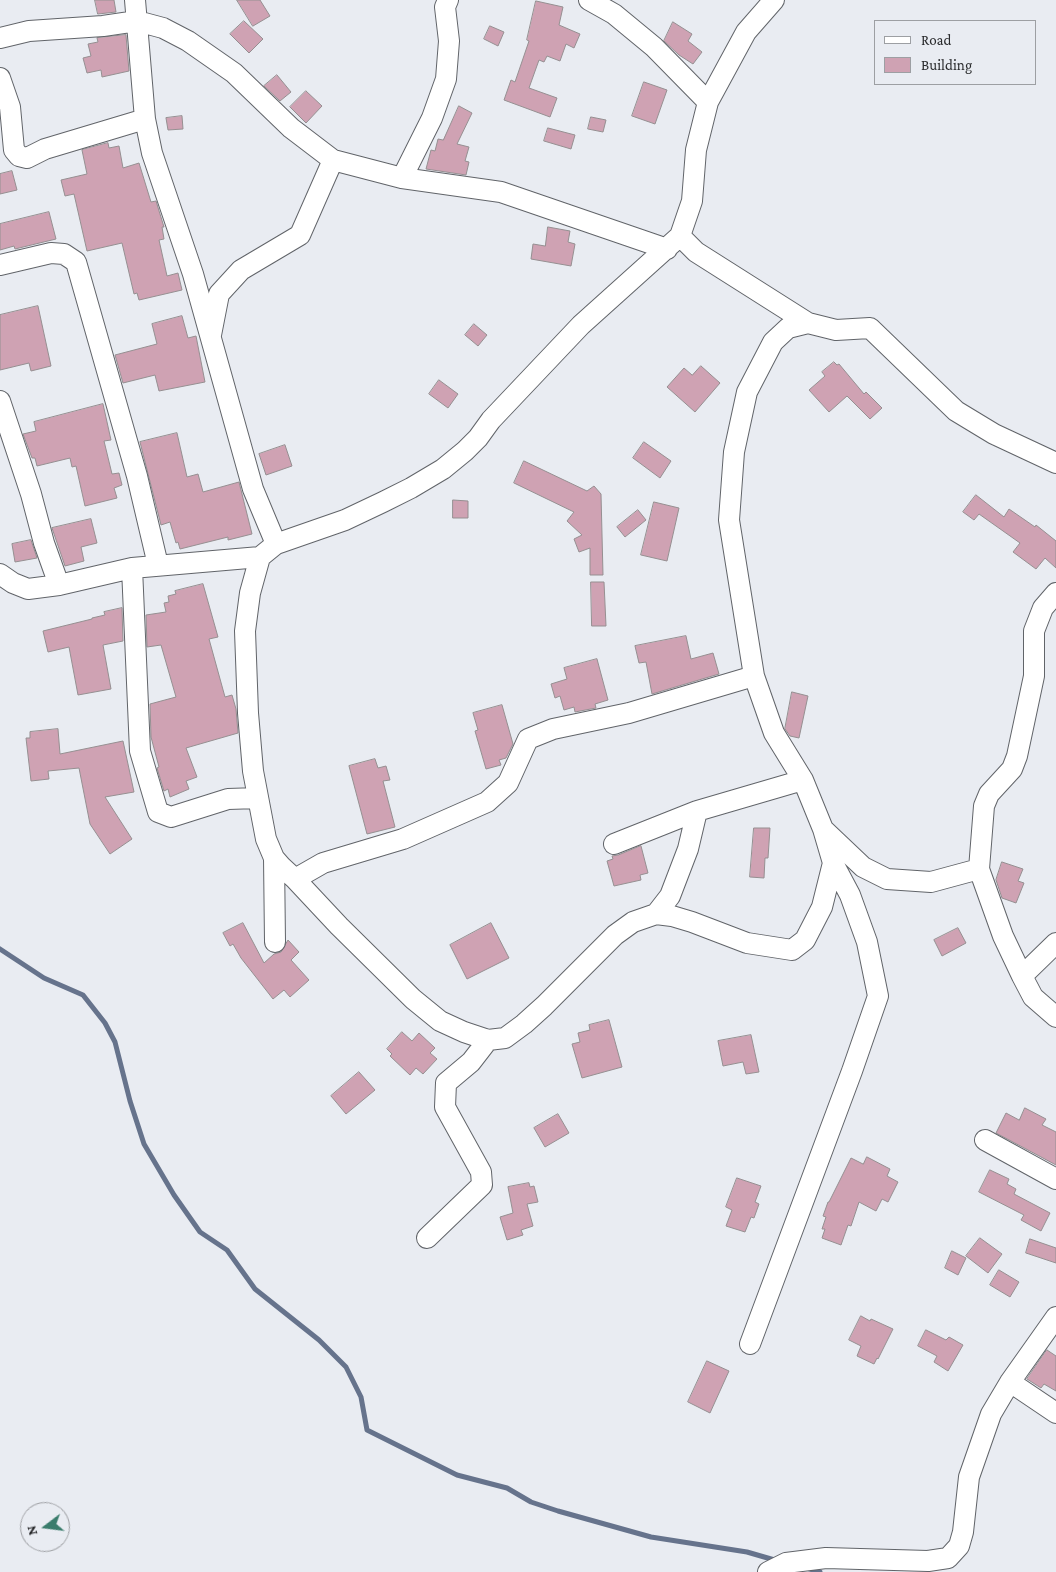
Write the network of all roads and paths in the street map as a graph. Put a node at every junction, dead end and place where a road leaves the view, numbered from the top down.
1 (135, 0) edge
2 (448, 0) edge
3 (589, 0) edge
4 (774, 0) edge
5 (137, 21) junction
6 (0, 38) edge
7 (0, 78) edge
8 (708, 102) junction
9 (5, 111) edge
10 (145, 119) junction
11 (333, 160) junction
12 (402, 178) junction
13 (674, 242) junction
14 (0, 265) edge
15 (808, 323) junction
16 (210, 340) junction
17 (0, 401) edge
18 (1056, 463) edge
19 (276, 544) junction
20 (260, 557) junction
21 (158, 565) junction
22 (132, 568) junction
23 (0, 574) edge
24 (59, 586) junction
25 (1056, 593) edge
26 (754, 676) junction
27 (803, 780) junction
28 (258, 798) junction
29 (697, 811) junction
30 (823, 829) junction
31 (614, 844) dead end
32 (274, 858) junction
33 (833, 863) junction
34 (979, 869) junction
35 (295, 879) junction
36 (656, 914) junction
37 (275, 942) dead end
38 (1056, 943) edge
39 (1022, 976) junction
40 (1056, 1017) edge
41 (488, 1040) junction
42 (985, 1140) dead end
43 (1056, 1179) edge
44 (427, 1238) dead end
45 (1056, 1318) edge
46 (750, 1344) dead end
47 (1010, 1382) junction
48 (1056, 1412) edge
49 (768, 1572) edge

1 - 5 street
2 - 12 street
3 - 8 street
4 - 8 street
5 - 6 street
5 - 10 street
5 - 11 street
7 - 9 street
8 - 13 street
9 - 10 street
10 - 16 street
11 - 12 street
11 - 16 street
12 - 13 street
13 - 15 street
13 - 19 street
14 - 21 street
15 - 18 street
15 - 26 street
16 - 19 street
17 - 24 street
19 - 20 street
20 - 21 street
20 - 28 street
21 - 22 street
22 - 24 street
22 - 28 street
23 - 24 street
25 - 34 street
26 - 27 street
26 - 35 street
27 - 29 street
27 - 30 street
28 - 32 street
29 - 31 street
29 - 36 street
30 - 33 street
30 - 34 street
32 - 35 street
32 - 37 street
33 - 36 street
33 - 46 street
34 - 39 street
35 - 41 street
36 - 41 street
38 - 39 street
39 - 40 street
41 - 44 street
42 - 43 street
45 - 47 street
47 - 48 street
47 - 49 street

